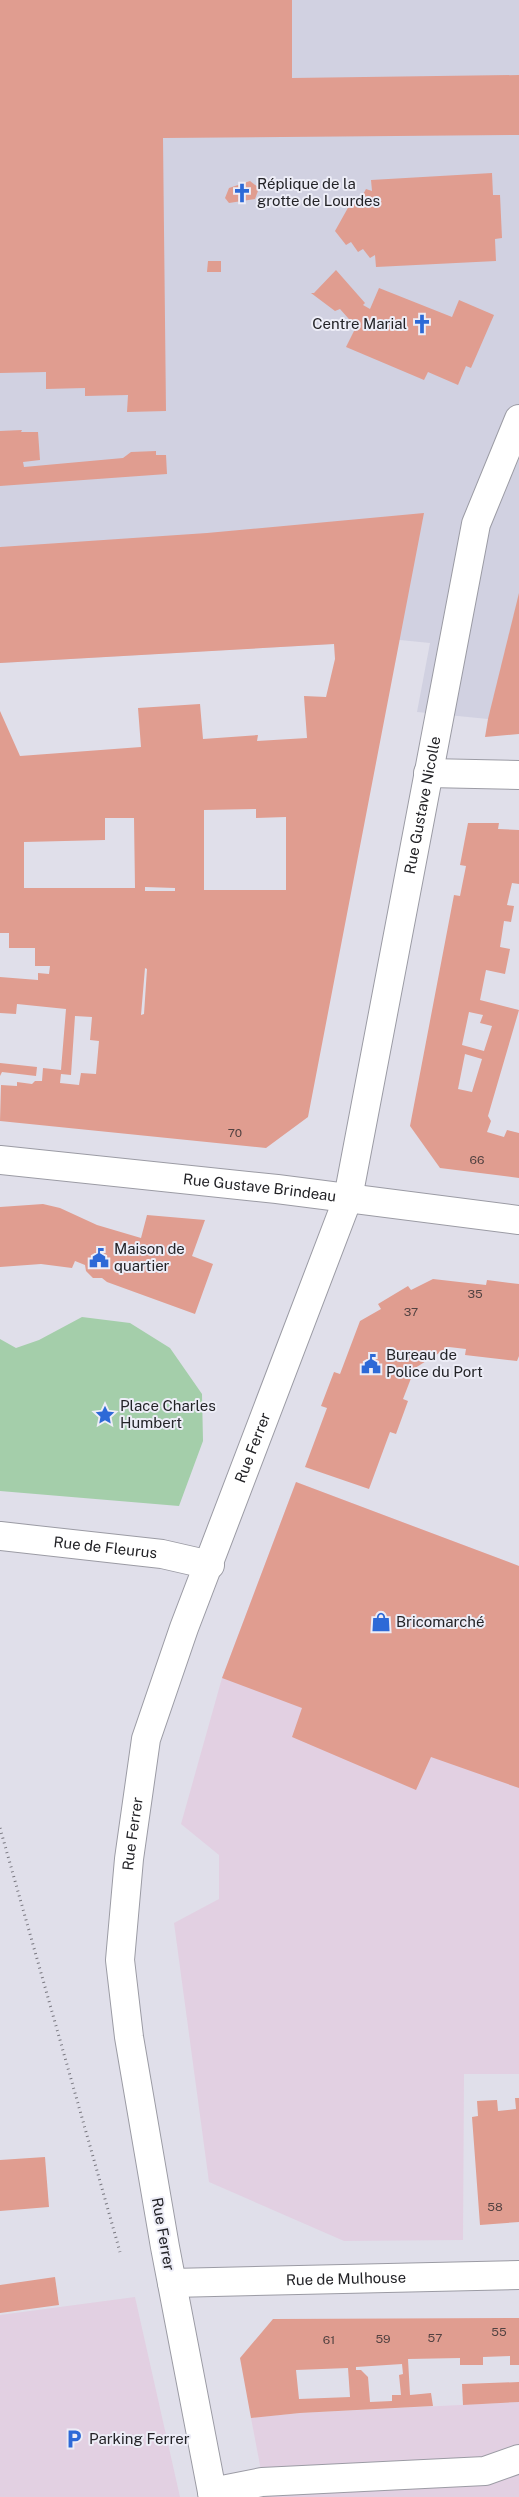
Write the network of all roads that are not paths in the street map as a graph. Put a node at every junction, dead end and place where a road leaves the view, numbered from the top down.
1 (519, 419) edge
2 (428, 773) junction
3 (519, 775) edge
4 (0, 1160) edge
5 (348, 1198) junction
6 (519, 1220) edge
7 (0, 1536) edge
8 (210, 1565) junction
9 (519, 2276) edge
10 (172, 2283) junction
11 (519, 2459) edge
12 (212, 2495) edge

1 - 2 street, Rue Gustave Nicolle
2 - 3 street
2 - 5 street, Rue Gustave Nicolle
4 - 5 street, Rue Gustave Brindeau
5 - 6 street, Rue Gustave Brindeau
5 - 8 street, Rue Ferrer
7 - 8 street, Rue de Fleurus
8 - 10 street, Rue Ferrer
9 - 10 street, Rue de Mulhouse
10 - 12 street, Rue Ferrer
11 - 12 street

